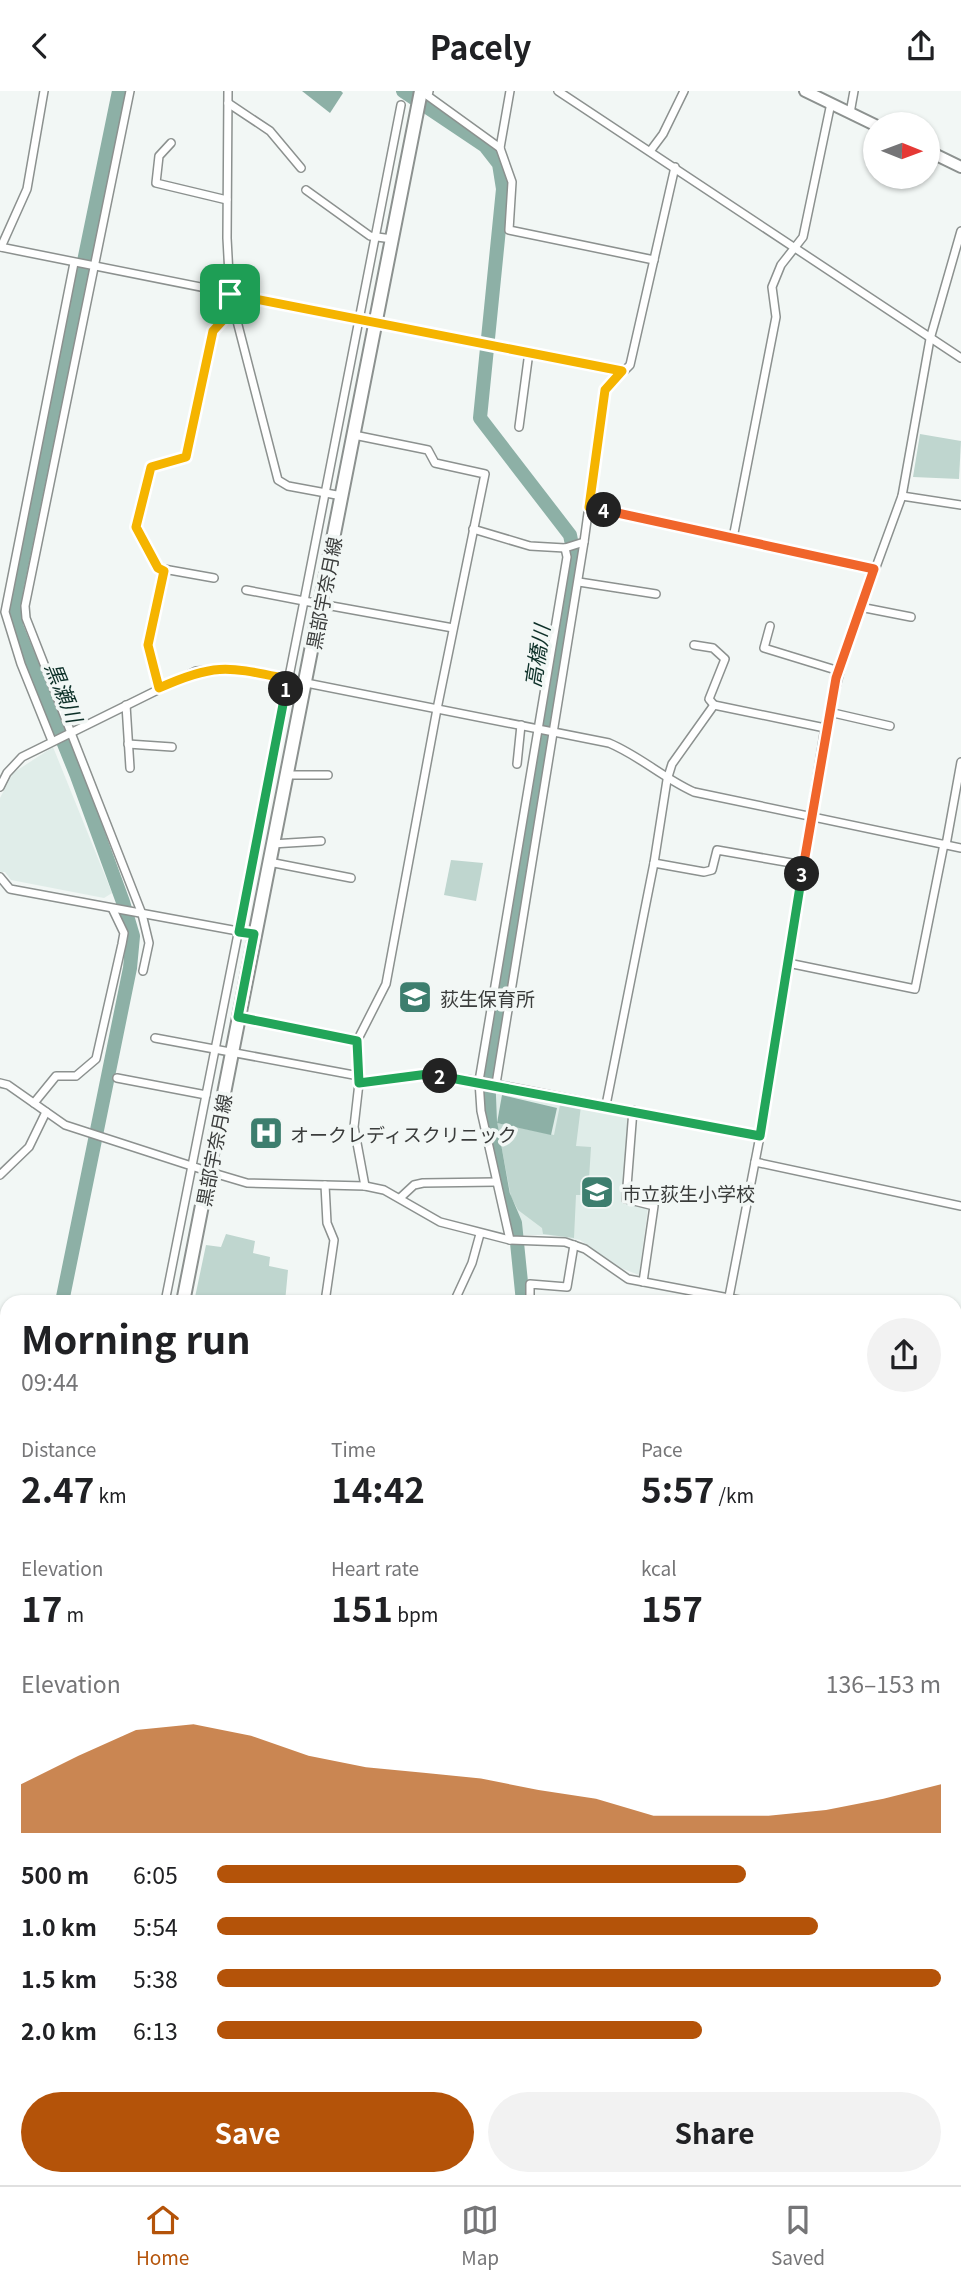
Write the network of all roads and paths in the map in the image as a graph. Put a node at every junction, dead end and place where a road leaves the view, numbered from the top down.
1 (44, 91) edge
2 (130, 91) edge
3 (228, 91) edge
4 (421, 91) edge
5 (429, 91) edge
6 (510, 91) edge
7 (558, 91) edge
8 (684, 91) edge
9 (806, 91) edge
10 (854, 91) edge
11 (228, 103) junction
12 (831, 103) junction
13 (401, 105) dead end
14 (850, 113) junction
15 (863, 119) edge
16 (171, 143) dead end
17 (500, 148) junction
18 (651, 150) junction
19 (940, 157) edge
20 (675, 167) junction
21 (961, 167) edge
22 (301, 168) dead end
23 (306, 190) dead end
24 (227, 200) junction
25 (961, 231) edge
26 (375, 237) junction
27 (392, 239) junction
28 (0, 247) edge
29 (794, 247) junction
30 (654, 260) junction
31 (72, 262) junction
32 (94, 267) junction
33 (230, 294) junction
34 (234, 308) junction
35 (358, 320) junction
36 (376, 324) junction
37 (930, 339) junction
38 (529, 352) junction
39 (961, 358) edge
40 (622, 371) junction
41 (519, 427) dead end
42 (354, 435) junction
43 (325, 493) junction
44 (343, 496) junction
45 (902, 496) junction
46 (961, 505) edge
47 (589, 507) junction
48 (473, 529) junction
49 (733, 538) junction
50 (583, 542) junction
51 (565, 548) junction
52 (874, 569) junction
53 (164, 571) junction
54 (214, 578) dead end
55 (579, 582) junction
56 (246, 590) dead end
57 (656, 594) dead end
58 (304, 601) junction
59 (320, 603) junction
60 (860, 607) junction
61 (911, 617) dead end
62 (770, 626) dead end
63 (453, 628) junction
64 (694, 645) dead end
65 (839, 671) junction
66 (288, 679) junction
67 (305, 683) junction
68 (159, 688) junction
69 (126, 705) junction
70 (713, 705) junction
71 (437, 709) junction
72 (829, 712) junction
73 (521, 725) junction
74 (890, 726) dead end
75 (825, 728) junction
76 (537, 729) junction
77 (554, 732) junction
78 (69, 733) junction
79 (54, 741) junction
80 (128, 744) junction
81 (172, 747) dead end
82 (961, 762) edge
83 (517, 764) dead end
84 (130, 768) dead end
85 (960, 773) edge
86 (286, 775) junction
87 (328, 775) dead end
88 (667, 780) junction
89 (0, 787) edge
90 (811, 818) junction
91 (321, 841) dead end
92 (945, 844) junction
93 (272, 845) junction
94 (961, 848) edge
95 (268, 862) junction
96 (654, 863) junction
97 (803, 866) junction
98 (0, 877) edge
99 (351, 879) dead end
100 (117, 911) junction
101 (140, 914) junction
102 (239, 932) junction
103 (254, 934) junction
104 (788, 963) junction
105 (143, 971) dead end
106 (238, 1017) junction
107 (155, 1038) dead end
108 (357, 1041) junction
109 (215, 1050) junction
110 (232, 1053) junction
111 (117, 1079) dead end
112 (359, 1080) junction
113 (479, 1081) junction
114 (0, 1083) edge
115 (496, 1084) junction
116 (206, 1095) junction
117 (34, 1103) junction
118 (606, 1105) junction
119 (633, 1110) junction
120 (47, 1112) junction
121 (760, 1136) junction
122 (755, 1162) junction
123 (193, 1166) junction
124 (209, 1172) junction
125 (0, 1175) edge
126 (496, 1182) junction
127 (325, 1185) junction
128 (365, 1186) junction
129 (400, 1198) junction
130 (961, 1206) edge
131 (480, 1234) junction
132 (510, 1240) junction
133 (574, 1245) junction
134 (643, 1282) junction
135 (167, 1295) edge
136 (184, 1295) edge
137 (326, 1295) edge
138 (457, 1295) edge
139 (530, 1295) edge
140 (705, 1295) edge
141 (730, 1295) edge

1 - 28 street
2 - 32 street
3 - 11 street
4 - 27 main road, 黒部宇奈月線
5 - 17 street
6 - 17 street
7 - 18 street
8 - 18 street
9 - 12 main road
10 - 14 street
11 - 22 street
11 - 24 street
12 - 14 main road
12 - 29 street
13 - 26 street
14 - 15 main road
16 - 24 street
17 - 30 street
18 - 20 street
19 - 21 main road
20 - 29 street
20 - 30 street
23 - 26 street
24 - 33 street
25 - 37 street
26 - 27 street
26 - 35 street
27 - 36 main road, 黒部宇奈月線
28 - 31 street
29 - 37 street
29 - 49 street
30 - 40 street
31 - 32 street
31 - 79 street
32 - 33 street
32 - 78 street
33 - 34 street
33 - 35 street
34 - 43 street
34 - 53 street
35 - 36 street
35 - 43 street
36 - 38 street
36 - 42 main road, 黒部宇奈月線
37 - 39 street
37 - 45 street
38 - 40 street
38 - 41 street
40 - 47 street
42 - 44 main road, 黒部宇奈月線
42 - 48 street
43 - 44 street
43 - 58 street
44 - 59 main road, 黒部宇奈月線
45 - 46 street
45 - 52 street
47 - 49 street
47 - 50 street
48 - 51 street
48 - 63 street
49 - 52 street
50 - 51 street
50 - 55 street
51 - 76 street
52 - 60 street
53 - 54 street
53 - 68 street
55 - 57 street
55 - 77 street
56 - 58 street
58 - 59 street
58 - 66 street
59 - 63 street
59 - 67 main road, 黒部宇奈月線
60 - 61 street
60 - 65 street
62 - 65 street
63 - 71 street
64 - 70 street
65 - 72 street
66 - 67 street
66 - 68 street
66 - 102 street
67 - 71 street
67 - 86 main road, 黒部宇奈月線
68 - 69 street
69 - 78 street
69 - 80 street
70 - 75 street
70 - 88 street
71 - 73 street
71 - 108 street
72 - 74 street
72 - 75 street
73 - 76 street
73 - 83 street
75 - 90 street
76 - 77 street
76 - 113 street
77 - 88 street
77 - 115 street
78 - 79 street
78 - 101 street
79 - 89 street
80 - 81 street
80 - 84 street
82 - 85 street
85 - 92 street
86 - 87 street
86 - 93 main road, 黒部宇奈月線
88 - 90 street
88 - 96 street
90 - 92 street
90 - 97 street
91 - 93 street
92 - 94 street
92 - 104 street
93 - 95 main road, 黒部宇奈月線
95 - 99 street
95 - 103 main road, 黒部宇奈月線
96 - 97 street
96 - 118 street
97 - 104 street
98 - 100 street
100 - 101 street
100 - 117 street
101 - 102 street
101 - 105 street
102 - 103 street
102 - 109 street
103 - 106 main road, 黒部宇奈月線
104 - 121 street
106 - 108 street
106 - 110 main road, 黒部宇奈月線
107 - 109 street
108 - 112 street
109 - 110 street
109 - 116 street
110 - 112 street
110 - 124 main road, 黒部宇奈月線
111 - 116 street
112 - 113 street
112 - 128 street
113 - 115 street
113 - 126 street
114 - 117 street
115 - 118 street
116 - 123 street
117 - 120 street
118 - 119 street
119 - 121 street
119 - 134 street
120 - 123 street
120 - 125 street
121 - 122 street
122 - 130 street
122 - 141 street
123 - 124 street
123 - 135 street
124 - 127 street
124 - 136 main road, 黒部宇奈月線
126 - 129 street
126 - 132 street
127 - 128 street
127 - 137 street
128 - 129 street
129 - 131 street
131 - 132 street
131 - 138 street
132 - 133 street
133 - 134 street
133 - 139 street
134 - 140 street

